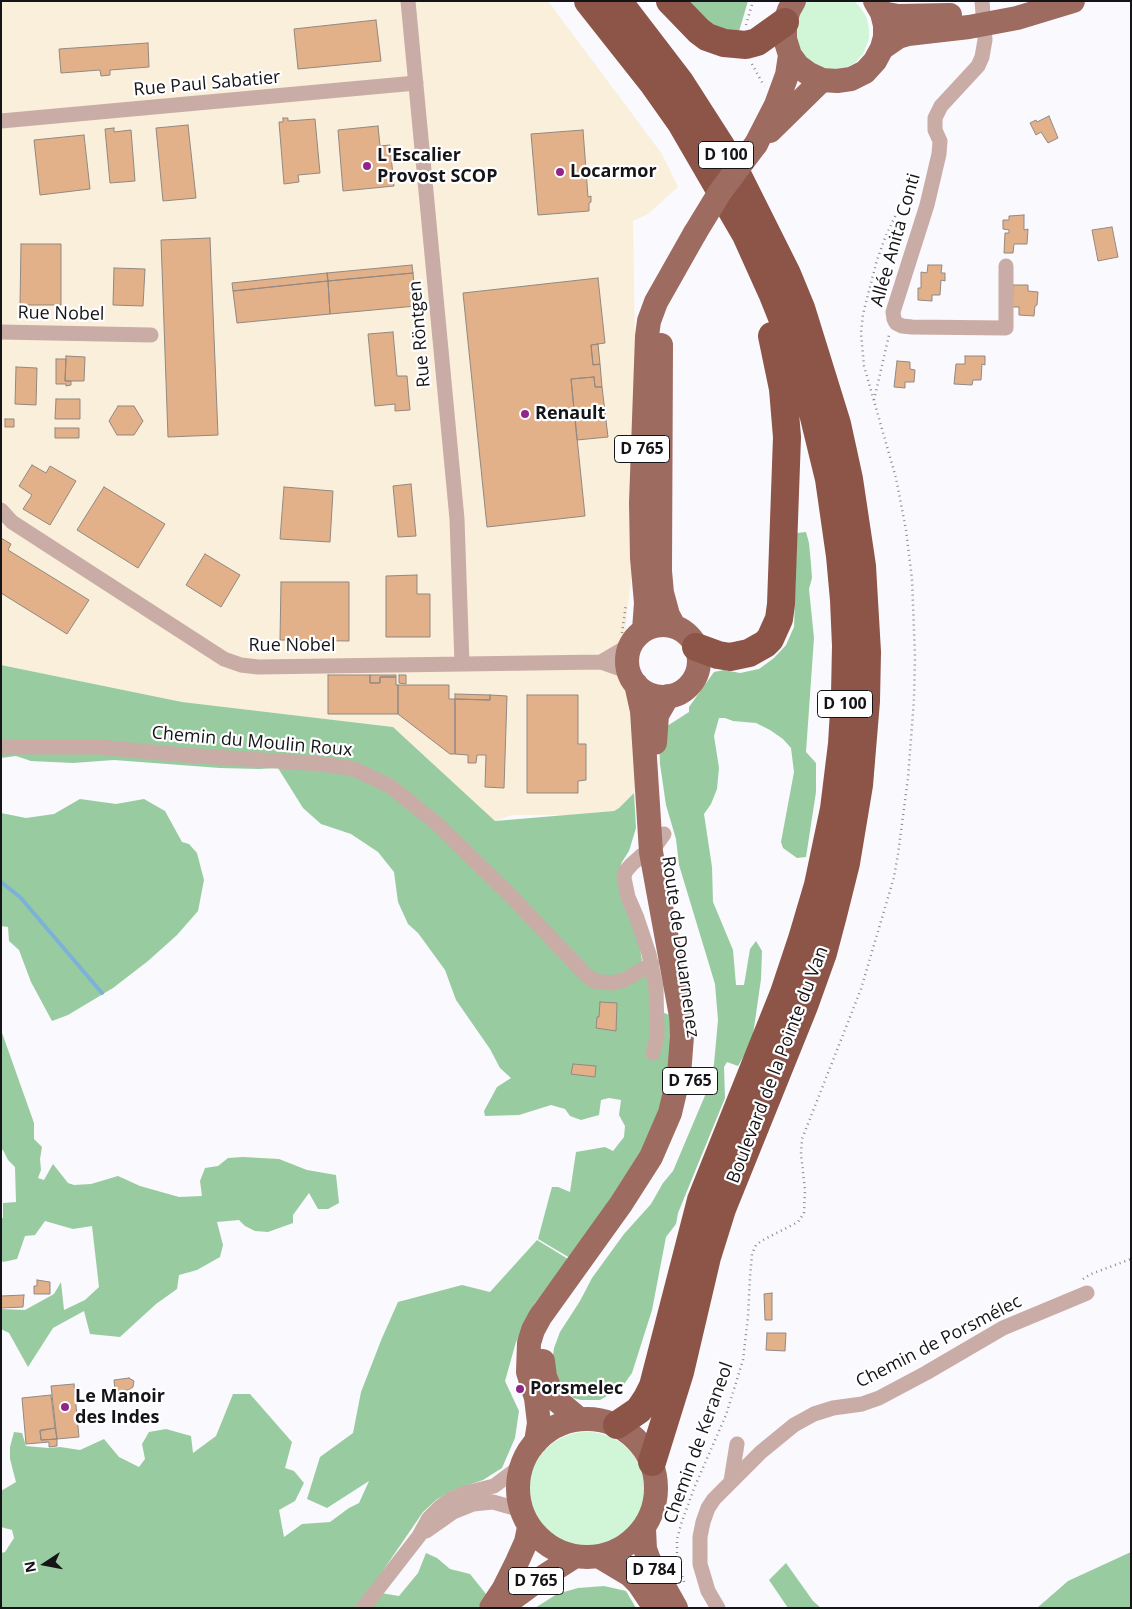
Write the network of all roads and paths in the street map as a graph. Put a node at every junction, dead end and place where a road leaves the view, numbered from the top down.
1 (408, 1) edge
2 (588, 1) edge
3 (618, 1) edge
4 (670, 1) edge
5 (753, 1) edge
6 (1039, 1) edge
7 (1073, 1) edge
8 (878, 7) edge
9 (790, 11) edge
10 (983, 13) edge
11 (746, 45) junction
12 (882, 48) junction
13 (790, 54) junction
14 (822, 80) junction
15 (416, 83) junction
16 (767, 91) dead end
17 (1, 121) edge
18 (681, 124) junction
19 (756, 144) junction
20 (1006, 266) dead end
21 (673, 273) junction
22 (896, 323) junction
23 (1, 332) edge
24 (151, 335) dead end
25 (874, 402) dead end
26 (1, 510) edge
27 (674, 626) junction
28 (637, 638) junction
29 (696, 647) junction
30 (600, 662) junction
31 (462, 664) junction
32 (632, 678) junction
33 (668, 696) junction
34 (1, 747) edge
35 (657, 843) junction
36 (652, 964) junction
37 (653, 1053) dead end
38 (752, 1254) dead end
39 (1131, 1259) edge
40 (1087, 1293) dead end
41 (1063, 1302) junction
42 (579, 1419) junction
43 (617, 1425) junction
44 (536, 1442) junction
45 (737, 1444) dead end
46 (652, 1462) junction
47 (522, 1466) junction
48 (731, 1481) junction
49 (525, 1518) junction
50 (644, 1529) junction
51 (419, 1536) junction
52 (574, 1557) junction
53 (600, 1557) junction
54 (681, 1597) edge
55 (363, 1608) edge
56 (491, 1608) edge
57 (500, 1608) edge
58 (655, 1608) edge
59 (718, 1608) edge

1 - 15 street, Rue Röntgen
2 - 18 highway, Boulevard de la Pointe du Van / D 100
3 - 46 highway, Boulevard de la Pointe du Van / D 100
4 - 11 highway
5 - 11 path
6 - 10 main road
7 - 10 main road
8 - 10 main road
8 - 12 main road
9 - 11 highway
9 - 13 main road
10 - 12 main road
10 - 22 street, Allée Anita Conti
11 - 16 path
12 - 14 main road
13 - 14 main road
13 - 19 main road, D 765
14 - 19 main road, D 765
15 - 17 street, Rue Paul Sabatier
15 - 31 street, Rue Röntgen
18 - 29 highway
18 - 43 highway, Boulevard de la Pointe du Van / D 100
19 - 21 main road, D 765, bridge
20 - 22 street, Allée Anita Conti
21 - 27 main road, D 765
21 - 28 main road, D 765
22 - 25 path
23 - 24 street, Rue Nobel
26 - 31 street, Rue Nobel
27 - 28 main road
27 - 29 main road
28 - 30 street, Rue Nobel
28 - 32 main road
29 - 33 main road
30 - 31 street, Rue Nobel
30 - 32 street, Rue Nobel
32 - 33 main road
32 - 35 main road, Route de Douarnenez / D 765
33 - 35 main road, Route de Douarnenez / D 765
34 - 36 street, Chemin du Moulin Roux
35 - 36 street
35 - 42 main road, Route de Douarnenez / D 765
35 - 44 main road, Route de Douarnenez / D 765
36 - 37 street
38 - 54 path, Chemin de Keraneol
39 - 41 path
40 - 41 street, Chemin de Porsmélec
41 - 48 street, Chemin de Porsmélec
42 - 43 main road
42 - 44 main road
43 - 46 main road
44 - 47 main road
45 - 48 street
46 - 50 main road
47 - 49 main road
47 - 51 street
48 - 59 street, Chemin de Porsmélec
49 - 51 street
49 - 52 main road
49 - 56 main road
50 - 53 main road
50 - 54 main road, D 784
51 - 55 street
52 - 53 main road
52 - 57 main road, D 765
53 - 58 main road, D 784

